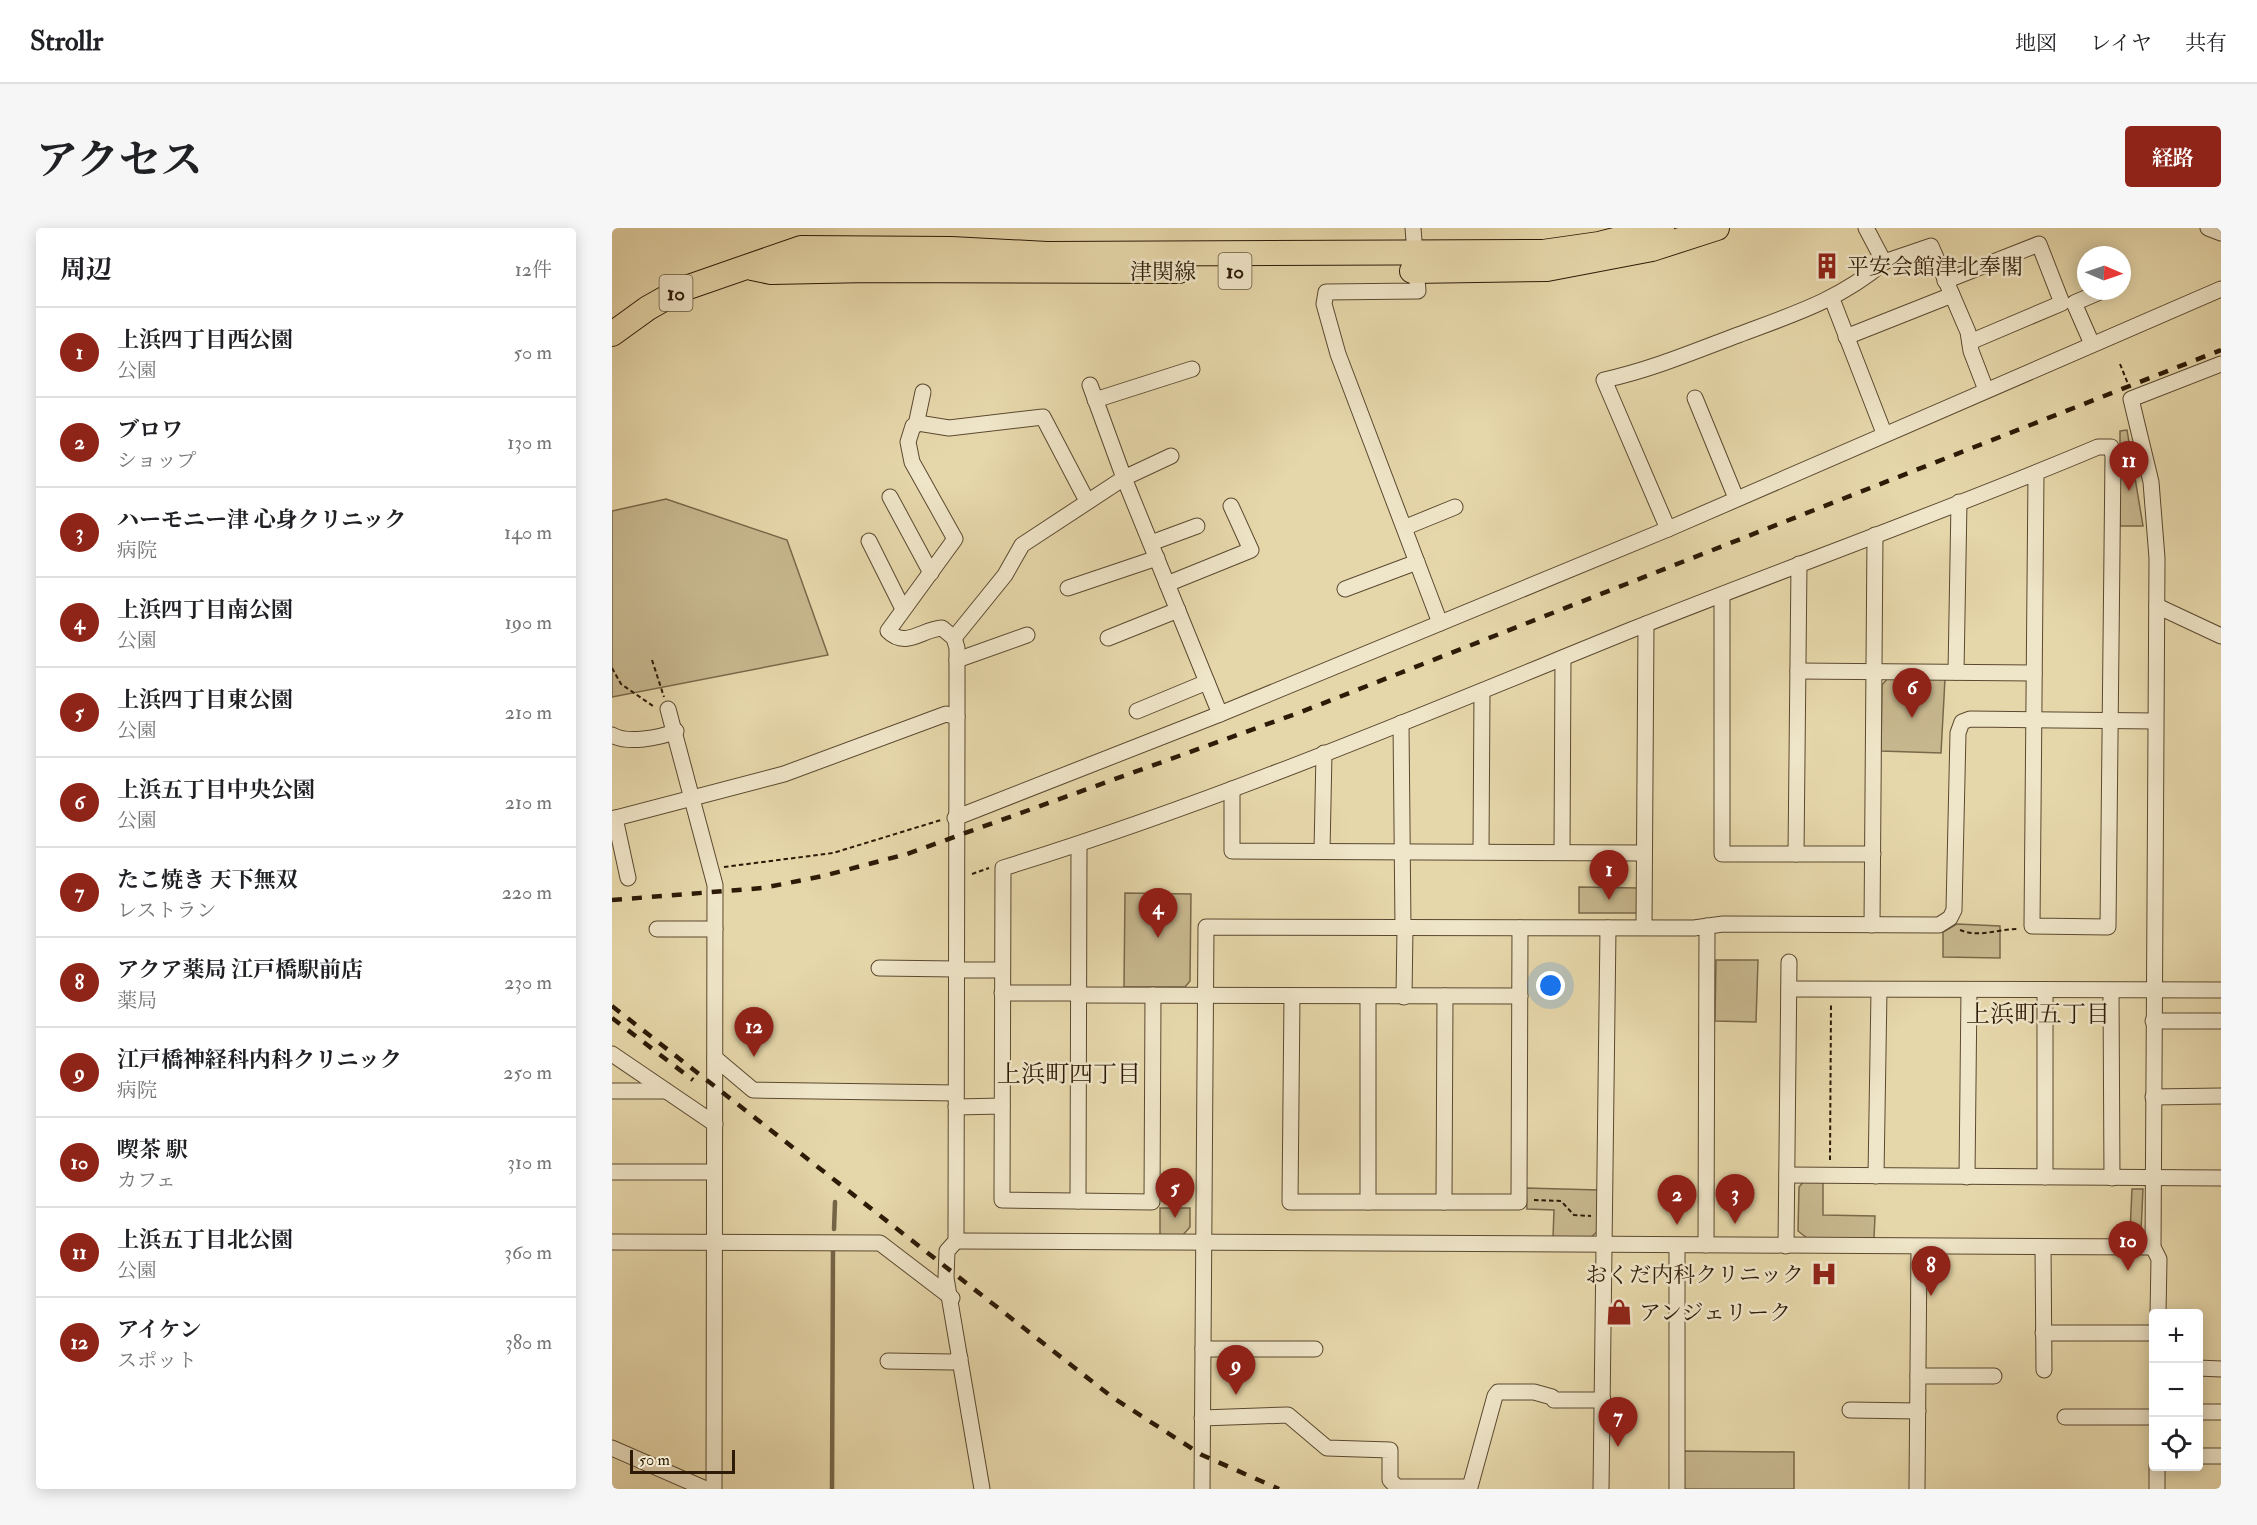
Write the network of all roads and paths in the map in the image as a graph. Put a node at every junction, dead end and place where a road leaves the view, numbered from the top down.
1 (1413, 228) edge
2 (1662, 228) edge
3 (1717, 228) edge
4 (1866, 228) edge
5 (2208, 228) edge
6 (2221, 233) edge
7 (1884, 262) junction
8 (1416, 263) junction
9 (1945, 280) junction
10 (2221, 289) edge
11 (1952, 296) junction
12 (1832, 299) junction
13 (2081, 300) edge
14 (612, 334) edge
15 (1846, 337) junction
16 (1970, 342) junction
17 (2092, 344) junction
18 (2120, 364) dead end
19 (2221, 364) edge
20 (1192, 369) dead end
21 (1090, 385) dead end
22 (1986, 390) junction
23 (923, 392) dead end
24 (2134, 398) junction
25 (1695, 399) dead end
26 (1095, 400) junction
27 (916, 425) junction
28 (1884, 433) junction
29 (1171, 456) dead end
30 (2036, 473) junction
31 (1124, 478) junction
32 (891, 497) dead end
33 (1736, 498) junction
34 (1087, 501) junction
35 (1959, 502) junction
36 (1231, 506) dead end
37 (1455, 507) dead end
38 (1197, 526) dead end
39 (1406, 527) junction
40 (1668, 529) junction
41 (1875, 535) junction
42 (869, 541) dead end
43 (1154, 551) junction
44 (1417, 562) junction
45 (1799, 564) junction
46 (931, 573) junction
47 (1167, 584) junction
48 (1068, 588) dead end
49 (1345, 589) dead end
50 (1722, 595) junction
51 (2157, 606) junction
52 (903, 609) junction
53 (1178, 610) junction
54 (1440, 623) junction
55 (1646, 624) junction
56 (1027, 634) dead end
57 (2221, 636) edge
58 (954, 638) junction
59 (1108, 638) dead end
60 (1563, 658) junction
61 (652, 660) dead end
62 (957, 660) junction
63 (612, 668) edge
64 (1798, 671) junction
65 (1874, 672) junction
66 (1956, 672) junction
67 (2034, 673) junction
68 (1207, 682) junction
69 (1482, 691) junction
70 (666, 711) junction
71 (1137, 711) dead end
72 (1220, 714) junction
73 (957, 717) junction
74 (2110, 720) junction
75 (2034, 721) junction
76 (2155, 721) junction
77 (1401, 723) junction
78 (676, 731) junction
79 (612, 735) edge
80 (1324, 753) junction
81 (1232, 789) junction
82 (691, 800) junction
83 (955, 818) junction
84 (613, 819) edge
85 (1078, 845) junction
86 (1322, 851) junction
87 (1481, 851) junction
88 (1562, 851) junction
89 (1402, 852) junction
90 (1644, 853) junction
91 (1796, 854) junction
92 (1873, 854) junction
93 (710, 868) junction
94 (1003, 868) junction
95 (628, 878) dead end
96 (957, 880) junction
97 (1949, 919) junction
98 (1872, 925) junction
99 (1707, 926) junction
100 (2032, 926) junction
101 (1520, 927) junction
102 (1644, 927) junction
103 (1404, 928) junction
104 (1608, 928) junction
105 (657, 929) dead end
106 (715, 929) junction
107 (1789, 962) dead end
108 (879, 968) dead end
109 (956, 969) junction
110 (1002, 970) junction
111 (1789, 989) junction
112 (1831, 989) junction
113 (1879, 990) junction
114 (1969, 990) junction
115 (2045, 990) junction
116 (2221, 990) edge
117 (2111, 991) junction
118 (2153, 991) junction
119 (1002, 993) junction
120 (1078, 994) junction
121 (1154, 995) junction
122 (1205, 995) junction
123 (1292, 996) junction
124 (1445, 996) junction
125 (1520, 996) junction
126 (1368, 997) junction
127 (1404, 997) junction
128 (2153, 1021) junction
129 (2221, 1021) edge
130 (612, 1054) edge
131 (715, 1058) junction
132 (612, 1091) edge
133 (666, 1091) junction
134 (2221, 1096) edge
135 (2153, 1097) junction
136 (956, 1100) junction
137 (1002, 1106) junction
138 (715, 1124) junction
139 (612, 1172) edge
140 (714, 1172) junction
141 (1786, 1175) junction
142 (1830, 1175) junction
143 (1876, 1176) junction
144 (1968, 1177) junction
145 (2046, 1178) junction
146 (2112, 1178) junction
147 (2221, 1178) edge
148 (2153, 1179) junction
149 (1520, 1200) junction
150 (1078, 1201) junction
151 (1368, 1202) junction
152 (1444, 1202) junction
153 (1606, 1216) junction
154 (956, 1241) junction
155 (612, 1242) edge
156 (714, 1242) junction
157 (1203, 1243) junction
158 (1606, 1244) junction
159 (1677, 1245) junction
160 (1706, 1245) junction
161 (1786, 1246) junction
162 (1919, 1247) junction
163 (2043, 1247) junction
164 (2153, 1247) junction
165 (952, 1298) junction
166 (2158, 1309) edge
167 (2043, 1333) junction
168 (2149, 1333) edge
169 (1203, 1348) junction
170 (1315, 1349) dead end
171 (960, 1358) junction
172 (888, 1361) dead end
173 (2203, 1368) edge
174 (2221, 1369) edge
175 (2044, 1370) dead end
176 (1918, 1376) junction
177 (1994, 1376) dead end
178 (1603, 1400) junction
179 (1850, 1410) dead end
180 (1918, 1411) junction
181 (2203, 1412) edge
182 (2221, 1412) edge
183 (2065, 1417) dead end
184 (2149, 1417) edge
185 (1202, 1418) junction
186 (612, 1448) edge
187 (2203, 1456) edge
188 (2221, 1456) edge
189 (2157, 1471) edge
190 (706, 1489) edge
191 (714, 1489) edge
192 (982, 1489) edge
193 (1202, 1489) edge
194 (1601, 1489) edge
195 (1677, 1489) edge
196 (1917, 1489) edge
197 (2157, 1489) edge

1 - 8 street
2 - 8 main road, 津関線 / 10
3 - 8 main road, 津関線 / 10
4 - 7 street
5 - 6 street
7 - 9 street
7 - 12 street
8 - 14 main road, 津関線 / 10
8 - 39 street
9 - 11 street
9 - 16 street
10 - 17 street
11 - 15 street
11 - 16 street
12 - 15 street
12 - 40 street
13 - 17 street
15 - 28 street
16 - 22 street
17 - 22 street
18 - 24 path
19 - 24 street
20 - 26 street
21 - 26 street
22 - 28 street
23 - 27 street
24 - 51 street
25 - 33 street
26 - 31 street
27 - 34 street
27 - 46 street
28 - 33 street
29 - 31 street
30 - 35 street
30 - 67 street
30 - 74 street
31 - 34 street
31 - 43 street
32 - 46 street
33 - 40 street
34 - 58 street
35 - 41 street
35 - 66 street
36 - 47 street
37 - 39 street
38 - 43 street
39 - 44 street
40 - 54 street
41 - 45 street
41 - 65 street
42 - 52 street
43 - 47 street
43 - 48 street
44 - 49 street
44 - 54 street
45 - 50 street
45 - 64 street
46 - 52 street
47 - 53 street
50 - 55 street
50 - 91 street
51 - 57 street
51 - 76 street
52 - 58 street
53 - 59 street
53 - 68 street
54 - 72 street
55 - 60 street
55 - 90 street
56 - 62 street
58 - 62 street
60 - 69 street
60 - 88 street
61 - 70 path
62 - 73 street
63 - 70 path
64 - 65 street
64 - 91 street
65 - 66 street
65 - 92 street
66 - 67 street
67 - 75 street
68 - 71 street
68 - 72 street
69 - 77 street
69 - 87 street
70 - 78 street
72 - 83 street
73 - 82 street
73 - 83 street
74 - 75 street
74 - 76 street
74 - 100 street
75 - 97 street
75 - 100 street
76 - 118 street
77 - 80 street
77 - 89 street
78 - 79 street
78 - 82 street
80 - 81 street
80 - 86 street
81 - 85 street
81 - 86 street
82 - 84 street
82 - 93 street
83 - 93 path
83 - 96 street
84 - 95 street
85 - 94 street
85 - 120 street
86 - 89 street
87 - 88 street
87 - 89 street
88 - 90 street
89 - 103 street
90 - 102 street
91 - 92 street
92 - 98 street
93 - 106 street
94 - 96 path
94 - 110 street
96 - 109 street
97 - 98 street
97 - 100 path
98 - 99 street
99 - 102 street
99 - 160 street
101 - 103 street
101 - 104 street
101 - 125 street
102 - 104 street
103 - 122 street
103 - 127 street
104 - 153 street
105 - 106 street
106 - 131 street
107 - 111 street
108 - 109 street
109 - 110 street
109 - 136 street
110 - 119 street
111 - 112 street
111 - 141 street
112 - 113 street
112 - 142 path
113 - 114 street
113 - 143 street
114 - 115 street
114 - 144 street
115 - 117 street
115 - 145 street
116 - 118 street
117 - 118 street
117 - 146 street
118 - 128 street
119 - 120 street
119 - 137 street
120 - 121 street
120 - 150 street
121 - 122 street
121 - 150 street
122 - 123 street
122 - 157 street
123 - 126 street
123 - 151 street
124 - 125 street
124 - 127 street
124 - 152 street
125 - 149 street
126 - 127 street
126 - 151 street
128 - 129 street
128 - 135 street
130 - 133 street
131 - 136 street
131 - 138 street
132 - 133 street
133 - 138 street
134 - 135 street
135 - 148 street
136 - 137 street
136 - 154 street
137 - 150 street
138 - 140 street
139 - 140 street
140 - 156 street
141 - 142 street
141 - 161 street
142 - 143 street
143 - 144 street
144 - 145 street
145 - 146 street
146 - 148 street
147 - 148 street
148 - 164 street
149 - 152 street
149 - 153 path
151 - 152 street
153 - 158 street
154 - 157 street
154 - 165 street
155 - 156 street
156 - 165 street
156 - 191 street
157 - 158 street
157 - 169 street
158 - 159 street
158 - 178 street
159 - 160 street
159 - 195 street
160 - 161 street
161 - 162 street
162 - 163 street
162 - 176 street
163 - 164 street
163 - 167 street
164 - 166 street
165 - 171 street
167 - 168 street
167 - 175 street
169 - 170 street
169 - 185 street
171 - 172 street
171 - 192 street
173 - 174 street
176 - 177 street
176 - 180 street
178 - 185 street
178 - 194 street
179 - 180 street
180 - 196 street
181 - 182 street
183 - 184 street
185 - 193 street
186 - 190 street
187 - 188 street
189 - 197 street

